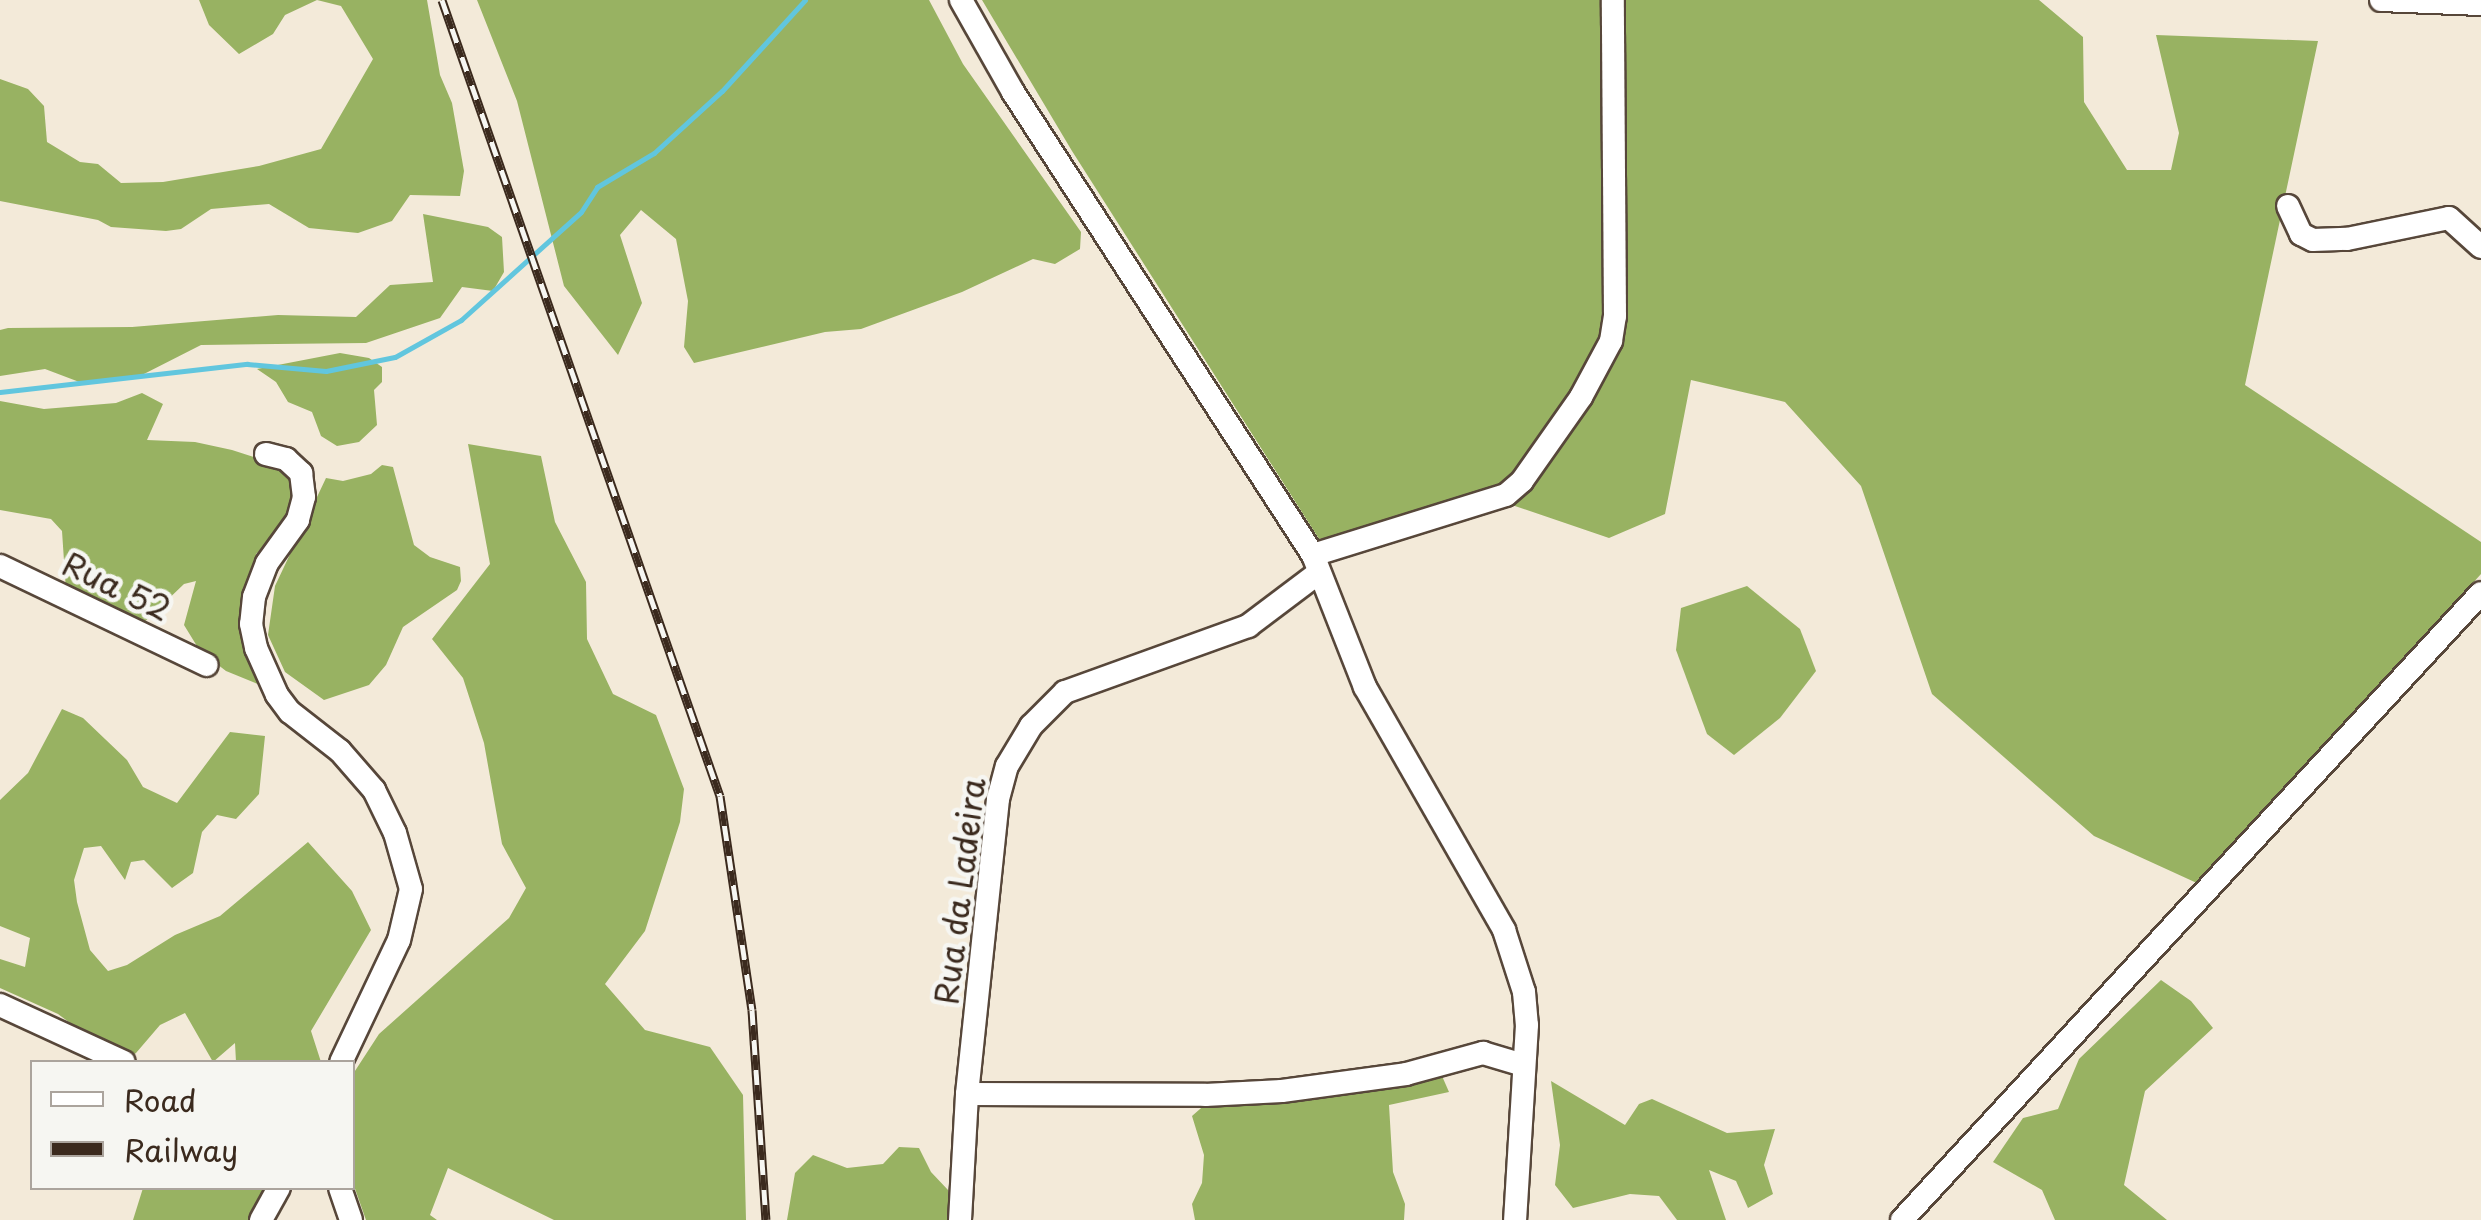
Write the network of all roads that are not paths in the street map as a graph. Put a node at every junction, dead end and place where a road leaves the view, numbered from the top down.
1 (961, 0) edge
2 (1613, 0) edge
3 (2381, 0) edge
4 (2481, 4) edge
5 (2288, 206) dead end
6 (2481, 247) edge
7 (266, 454) dead end
8 (1316, 565) junction
9 (0, 566) edge
10 (2481, 593) edge
11 (207, 665) dead end
12 (0, 1005) edge
13 (120, 1060) edge
14 (342, 1060) edge
15 (1523, 1065) junction
16 (966, 1094) junction
17 (277, 1190) edge
18 (341, 1190) edge
19 (261, 1220) edge
20 (351, 1220) edge
21 (960, 1220) edge
22 (1515, 1220) edge
23 (1902, 1220) edge

1 - 8 street
2 - 8 street, Rua da Ladeira
3 - 4 street
5 - 6 street
7 - 14 street
8 - 15 street
8 - 16 street, Rua da Ladeira
9 - 11 street, Rua 52
10 - 23 street
12 - 13 street
15 - 16 street
15 - 22 street
16 - 21 street, Rua da Ladeira
17 - 19 street
18 - 20 street

